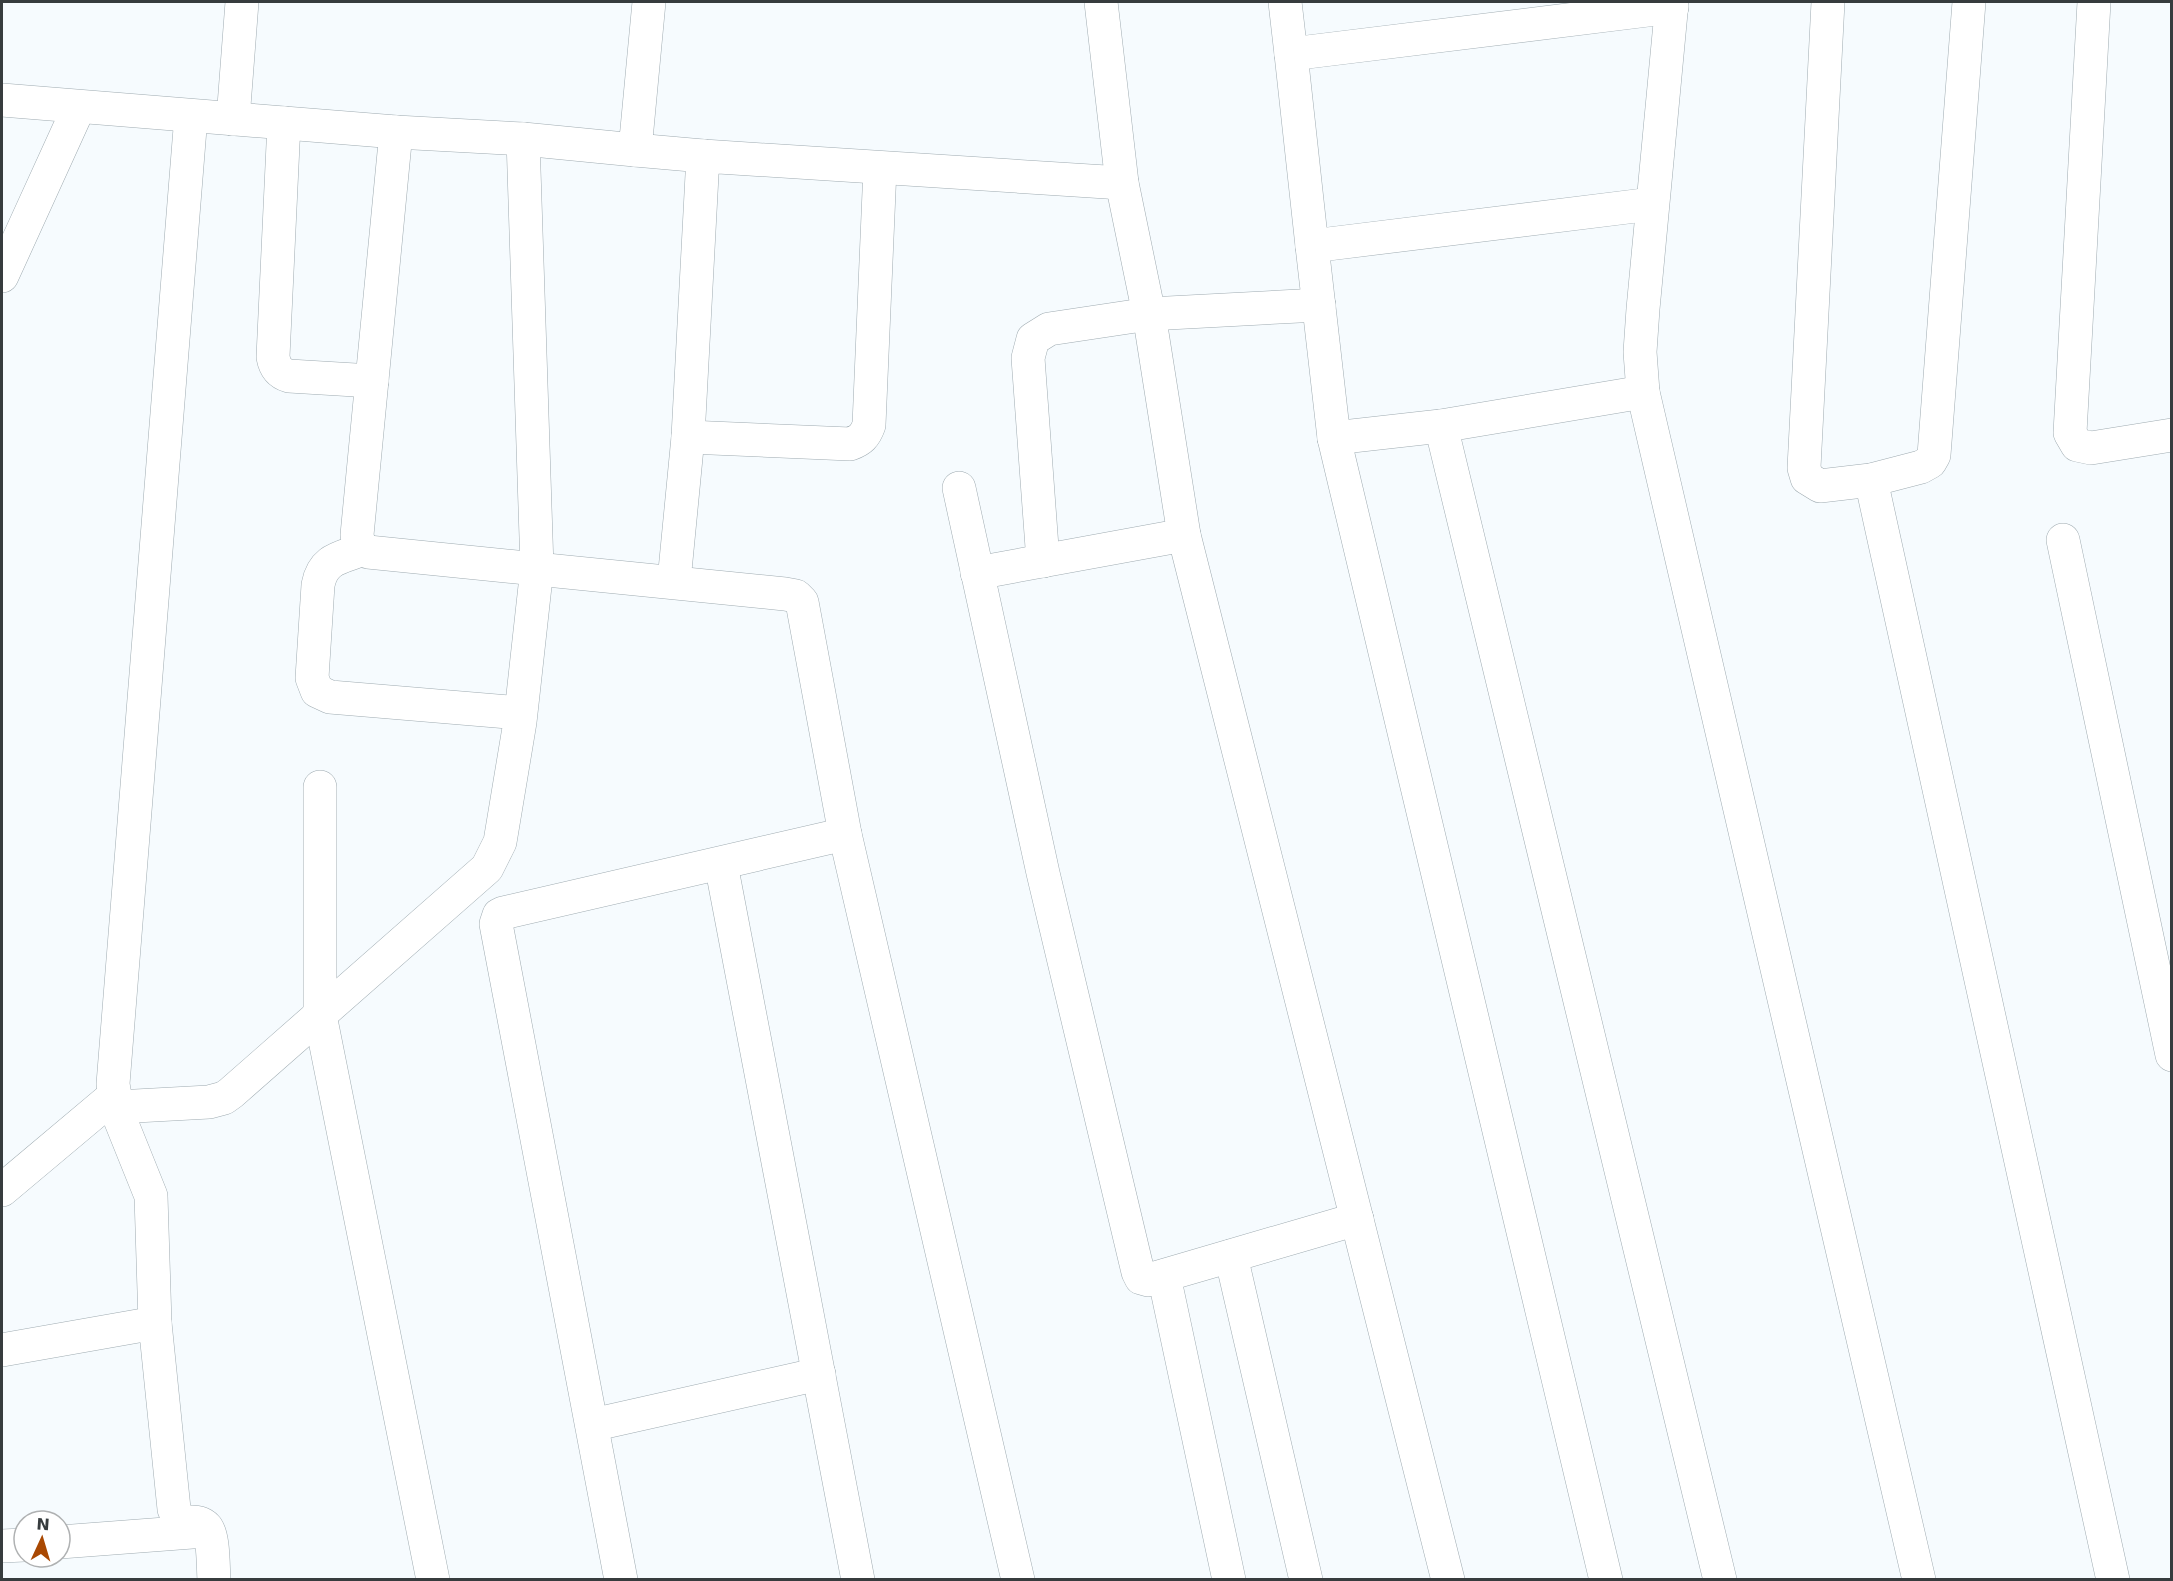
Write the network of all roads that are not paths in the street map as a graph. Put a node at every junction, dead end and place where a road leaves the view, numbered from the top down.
1 (242, 2) edge
2 (649, 2) edge
3 (1101, 2) edge
4 (1285, 2) edge
5 (1828, 2) edge
6 (1969, 2) edge
7 (2094, 2) edge
8 (1672, 4) edge
9 (1291, 54) junction
10 (2, 100) edge
11 (79, 107) junction
12 (191, 116) junction
13 (233, 119) junction
14 (284, 123) junction
15 (396, 132) junction
16 (523, 139) junction
17 (635, 150) junction
18 (703, 156) junction
19 (880, 168) junction
20 (1122, 183) junction
21 (1652, 204) junction
22 (1312, 246) junction
23 (2, 276) edge
24 (1319, 305) junction
25 (1149, 314) junction
26 (372, 381) junction
27 (1643, 392) junction
28 (1441, 426) junction
29 (2172, 435) edge
30 (688, 437) junction
31 (1334, 438) junction
32 (1871, 480) junction
33 (959, 488) dead end
34 (1184, 535) junction
35 (2063, 540) dead end
36 (364, 549) junction
37 (1043, 561) junction
38 (537, 568) junction
39 (977, 573) junction
40 (674, 581) junction
41 (520, 713) junction
42 (320, 787) dead end
43 (845, 834) junction
44 (721, 864) junction
45 (320, 1015) junction
46 (2172, 1055) edge
47 (115, 1101) junction
48 (2, 1190) edge
49 (1357, 1219) junction
50 (1231, 1256) junction
51 (1164, 1276) junction
52 (155, 1323) junction
53 (2, 1350) edge
54 (819, 1374) junction
55 (592, 1425) junction
56 (208, 1530) junction
57 (72, 1541) edge
58 (214, 1580) edge
59 (433, 1580) edge
60 (621, 1580) edge
61 (858, 1580) edge
62 (1018, 1580) edge
63 (1229, 1580) edge
64 (1306, 1580) edge
65 (1448, 1580) edge
66 (1606, 1580) edge
67 (1720, 1580) edge
68 (1919, 1580) edge
69 (2113, 1580) edge

1 - 13 street
2 - 17 street
3 - 20 street
4 - 9 street
5 - 32 street
6 - 32 street
7 - 29 street
8 - 9 street
8 - 21 street
9 - 22 street
10 - 11 street
11 - 12 street
11 - 23 street
12 - 13 street
12 - 47 street
13 - 14 street
14 - 15 street
14 - 26 street
15 - 16 street
15 - 26 street
16 - 17 street
16 - 38 street
17 - 18 street
18 - 19 street
18 - 30 street
19 - 20 street
19 - 30 street
20 - 25 street
21 - 22 street
21 - 27 street
22 - 24 street
24 - 25 street
24 - 31 street
25 - 34 street
25 - 37 street
26 - 36 street
27 - 28 street
27 - 68 street
28 - 31 street
28 - 67 street
30 - 40 street
31 - 66 street
32 - 69 street
33 - 39 street
34 - 37 street
34 - 49 street
35 - 46 street
36 - 38 street
36 - 41 street
37 - 39 street
38 - 40 street
38 - 41 street
39 - 51 street
40 - 43 street
41 - 45 street
42 - 45 street
43 - 44 street
43 - 62 street
44 - 54 street
44 - 55 street
45 - 47 street
45 - 59 street
47 - 48 street
47 - 52 street
49 - 50 street
49 - 65 street
50 - 51 street
50 - 64 street
51 - 63 street
52 - 53 street
52 - 56 street
54 - 55 street
54 - 61 street
55 - 60 street
56 - 57 street
56 - 58 street

